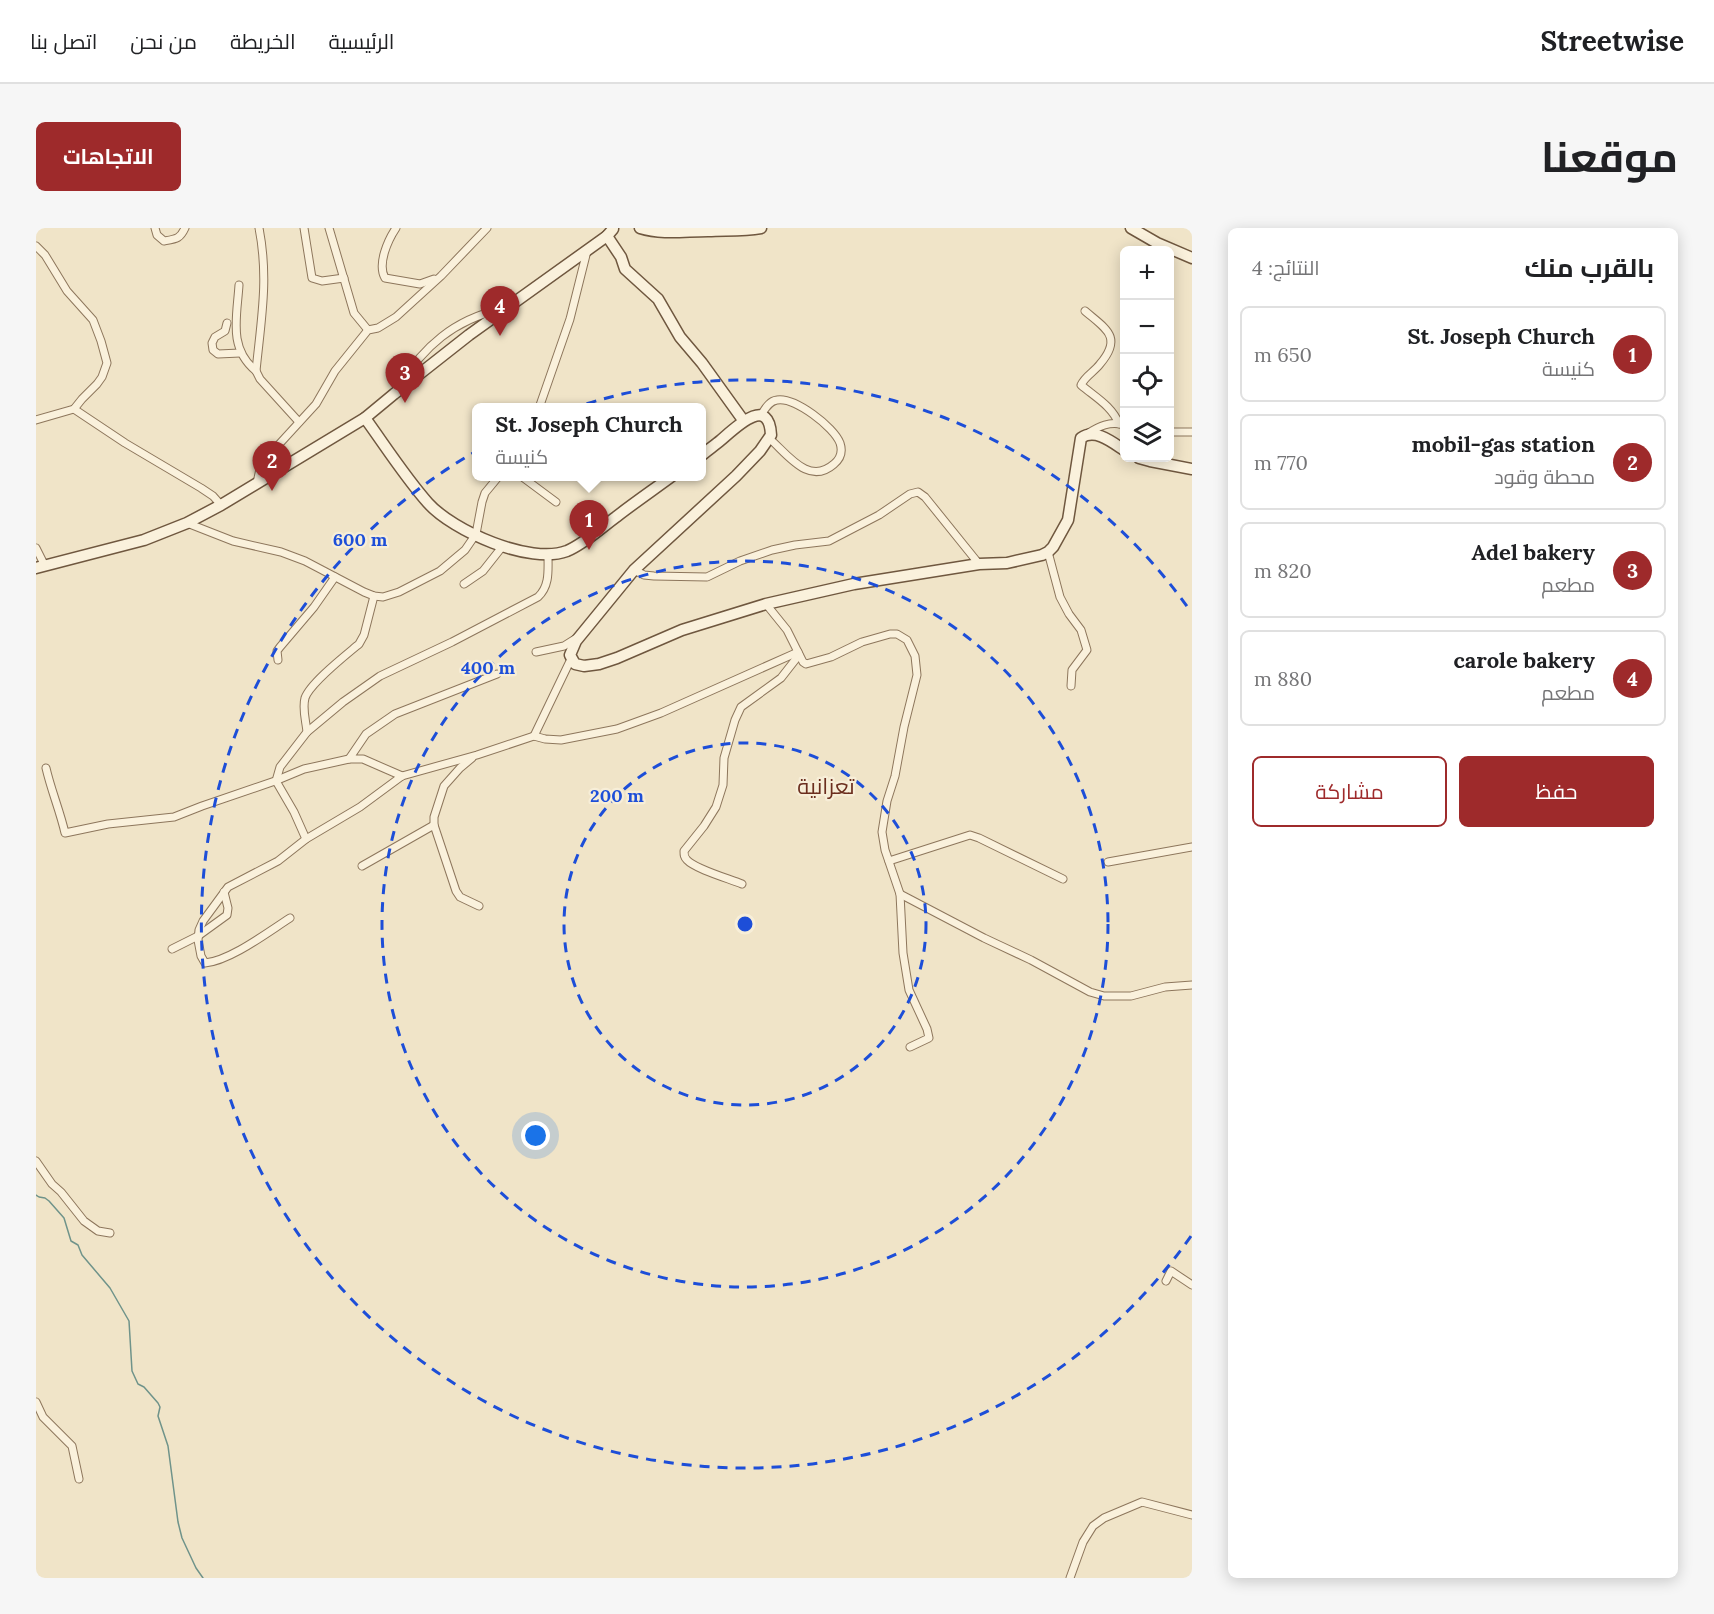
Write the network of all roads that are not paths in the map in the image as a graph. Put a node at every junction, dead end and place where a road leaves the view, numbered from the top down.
1 (155, 228) edge
2 (185, 228) edge
3 (259, 228) edge
4 (304, 228) edge
5 (329, 228) edge
6 (396, 228) edge
7 (487, 228) edge
8 (640, 228) edge
9 (761, 228) edge
10 (1131, 228) edge
11 (612, 230) edge
12 (36, 246) edge
13 (587, 249) junction
14 (1192, 258) edge
15 (441, 276) junction
16 (344, 278) junction
17 (238, 285) dead end
18 (507, 308) junction
19 (1085, 311) dead end
20 (227, 323) dead end
21 (368, 330) junction
22 (240, 352) junction
23 (256, 371) junction
24 (393, 394) junction
25 (541, 403) edge
26 (74, 409) junction
27 (761, 415) junction
28 (365, 418) junction
29 (36, 420) edge
30 (743, 420) junction
31 (1120, 421) edge
32 (299, 422) junction
33 (1120, 424) edge
34 (1174, 432) edge
35 (1192, 432) edge
36 (1087, 434) junction
37 (770, 439) junction
38 (1120, 447) edge
39 (706, 452) edge
40 (1155, 462) edge
41 (1192, 469) edge
42 (495, 481) edge
43 (530, 481) edge
44 (659, 481) edge
45 (257, 483) junction
46 (556, 502) dead end
47 (221, 505) junction
48 (188, 523) junction
49 (476, 534) junction
50 (502, 547) junction
51 (36, 548) edge
52 (1048, 552) junction
53 (548, 555) junction
54 (980, 564) junction
55 (40, 567) edge
56 (634, 570) junction
57 (335, 577) junction
58 (464, 584) dead end
59 (374, 596) junction
60 (766, 604) junction
61 (580, 636) junction
62 (536, 652) dead end
63 (798, 653) junction
64 (571, 659) junction
65 (278, 660) dead end
66 (497, 674) dead end
67 (1071, 686) dead end
68 (307, 732) junction
69 (534, 736) junction
70 (477, 755) junction
71 (349, 759) junction
72 (46, 768) dead end
73 (402, 776) junction
74 (275, 781) junction
75 (434, 825) junction
76 (306, 838) junction
77 (1192, 847) edge
78 (889, 861) junction
79 (1108, 862) dead end
80 (362, 866) dead end
81 (1063, 879) dead end
82 (742, 884) dead end
83 (224, 892) junction
84 (900, 894) junction
85 (479, 906) dead end
86 (290, 918) dead end
87 (198, 936) junction
88 (172, 949) dead end
89 (1192, 985) edge
90 (910, 1047) dead end
91 (36, 1161) edge
92 (110, 1233) dead end
93 (1166, 1281) dead end
94 (1190, 1282) edge
95 (36, 1402) edge
96 (80, 1479) dead end
97 (1192, 1515) edge
98 (1070, 1578) edge

1 - 2 street
3 - 23 street
4 - 16 street
5 - 16 street
6 - 15 street
7 - 15 street
8 - 9 street
10 - 14 street
11 - 13 street
11 - 30 street
12 - 26 street
13 - 18 street
13 - 25 street
15 - 21 street
16 - 21 street
17 - 22 street
18 - 24 street
18 - 24 street
19 - 31 street
20 - 22 street
21 - 32 street
22 - 23 street
23 - 32 street
24 - 28 street
26 - 29 street
26 - 47 street
27 - 30 street
27 - 37 street
27 - 37 street
28 - 45 street
28 - 49 street
30 - 39 street
32 - 45 street
33 - 36 street
34 - 35 street
36 - 38 street
36 - 52 street
37 - 56 street
40 - 41 street
42 - 49 street
43 - 46 street
44 - 53 street
45 - 47 street
47 - 48 street
48 - 55 street
48 - 57 street
49 - 50 street
49 - 59 street
50 - 53 street
50 - 58 street
51 - 55 street
52 - 54 street
52 - 67 street
53 - 68 street
54 - 56 street
54 - 60 street
56 - 61 street
57 - 59 street
57 - 65 street
59 - 68 street
60 - 63 street
60 - 64 street
61 - 62 street
61 - 64 street
63 - 69 street
63 - 78 street
63 - 82 street
64 - 69 street
66 - 71 street
68 - 74 street
69 - 70 street
70 - 73 street
70 - 75 street
71 - 73 street
71 - 74 street
72 - 74 street
73 - 76 street
74 - 76 street
75 - 80 street
75 - 85 street
76 - 83 street
77 - 79 street
78 - 81 street
78 - 84 street
83 - 87 street
83 - 87 street
84 - 89 street
84 - 90 street
86 - 87 street
87 - 88 street
91 - 92 street
93 - 94 street
95 - 96 street
97 - 98 street

